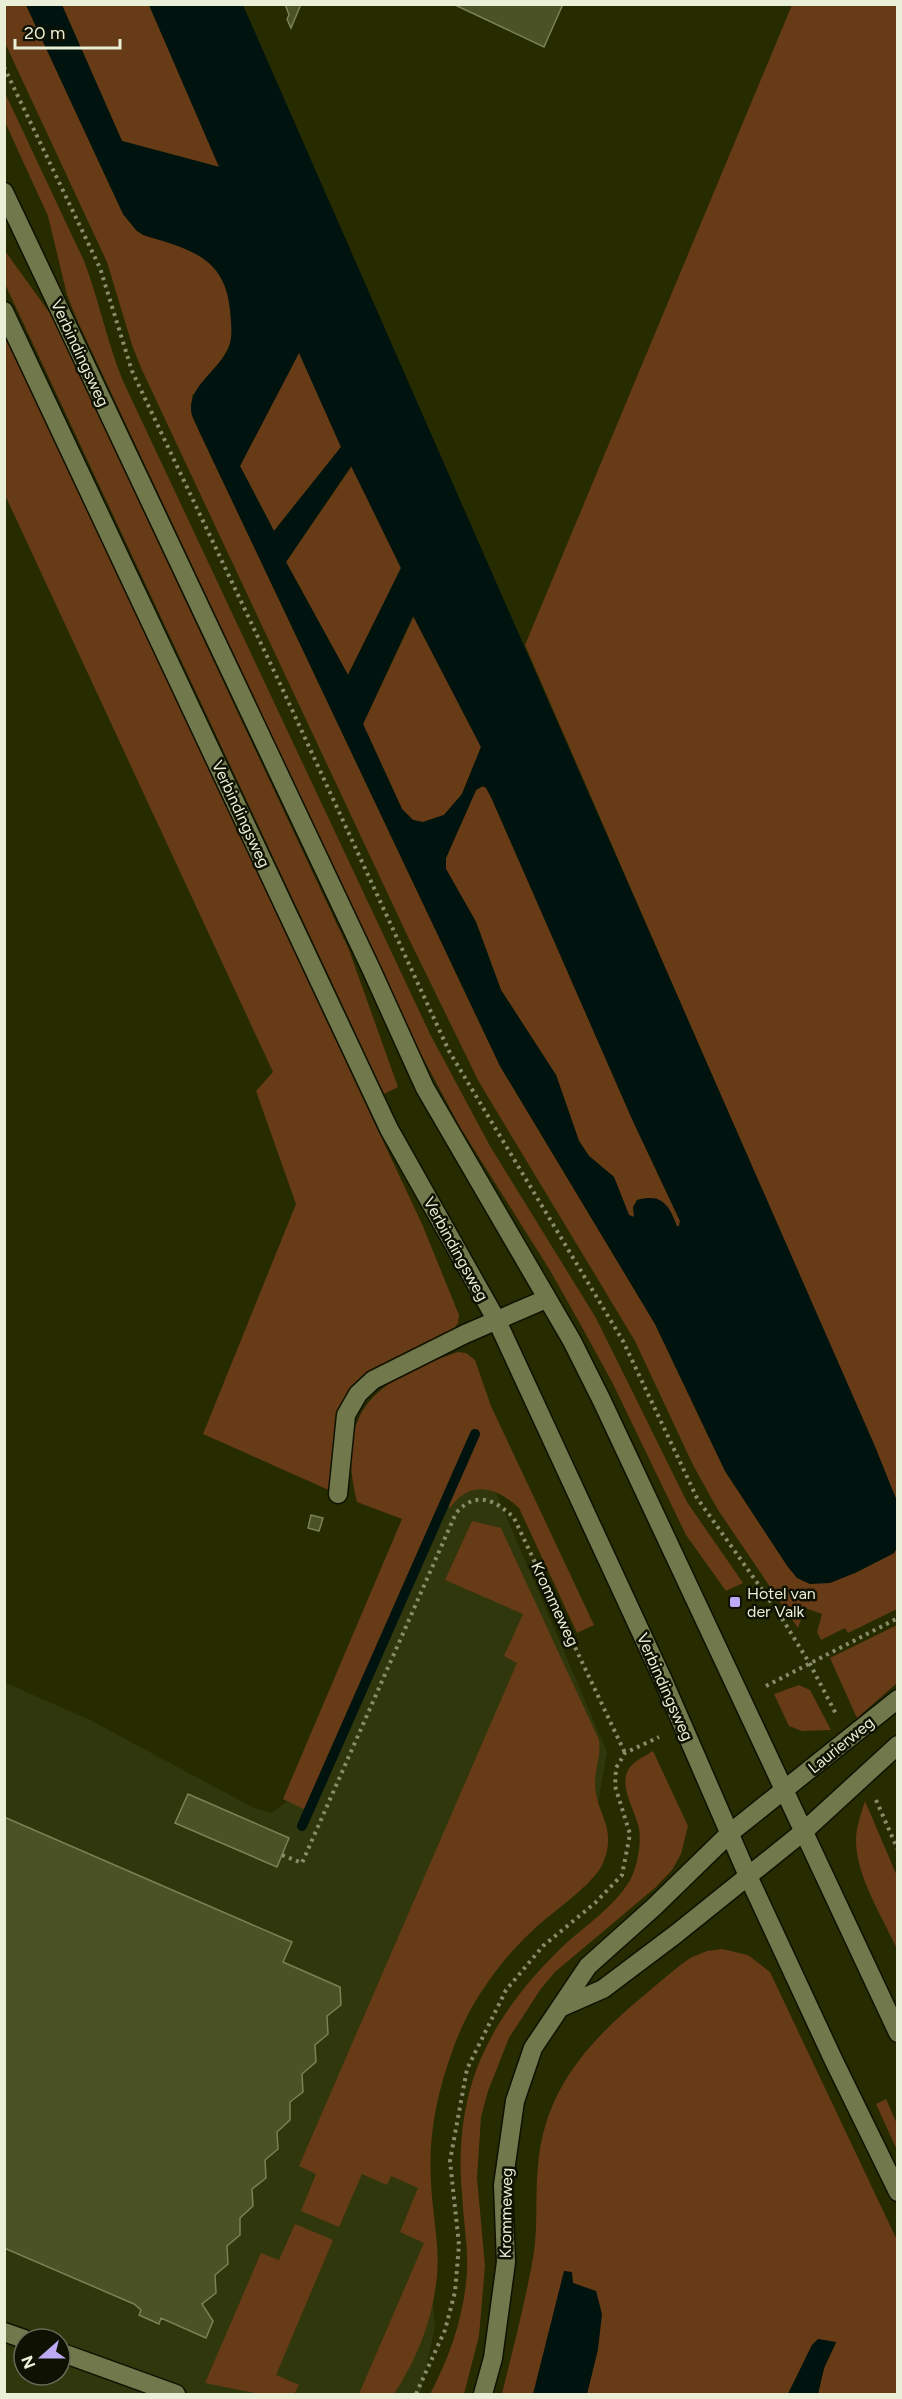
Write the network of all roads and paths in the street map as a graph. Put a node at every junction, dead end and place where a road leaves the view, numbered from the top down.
1 (4, 67) edge
2 (4, 192) edge
3 (4, 311) edge
4 (546, 1299) junction
5 (496, 1321) junction
6 (338, 1494) dead end
7 (897, 1618) edge
8 (897, 1699) edge
9 (897, 1746) edge
10 (625, 1753) dead end
11 (784, 1790) junction
12 (803, 1832) junction
13 (729, 1833) junction
14 (895, 1839) edge
15 (897, 1850) edge
16 (282, 1855) dead end
17 (748, 1876) junction
18 (562, 2007) junction
19 (897, 2033) edge
20 (897, 2192) edge
21 (72, 2356) edge
22 (176, 2394) edge
23 (483, 2394) edge

1 - 7 path
2 - 4 street, Verbindingsweg
3 - 5 street, Verbindingsweg
4 - 5 street
4 - 11 street, Verbindingsweg
5 - 6 street
5 - 13 street, Verbindingsweg
8 - 11 street, Laurierweg
9 - 12 street
10 - 16 path, Krommeweg
11 - 12 street, Verbindingsweg
11 - 13 street, Laurierweg
12 - 17 street
12 - 19 street, Verbindingsweg
13 - 17 street, Verbindingsweg
13 - 18 street, Krommeweg
14 - 15 path
17 - 18 street
17 - 20 street, Verbindingsweg
18 - 23 street, Krommeweg
21 - 22 street

